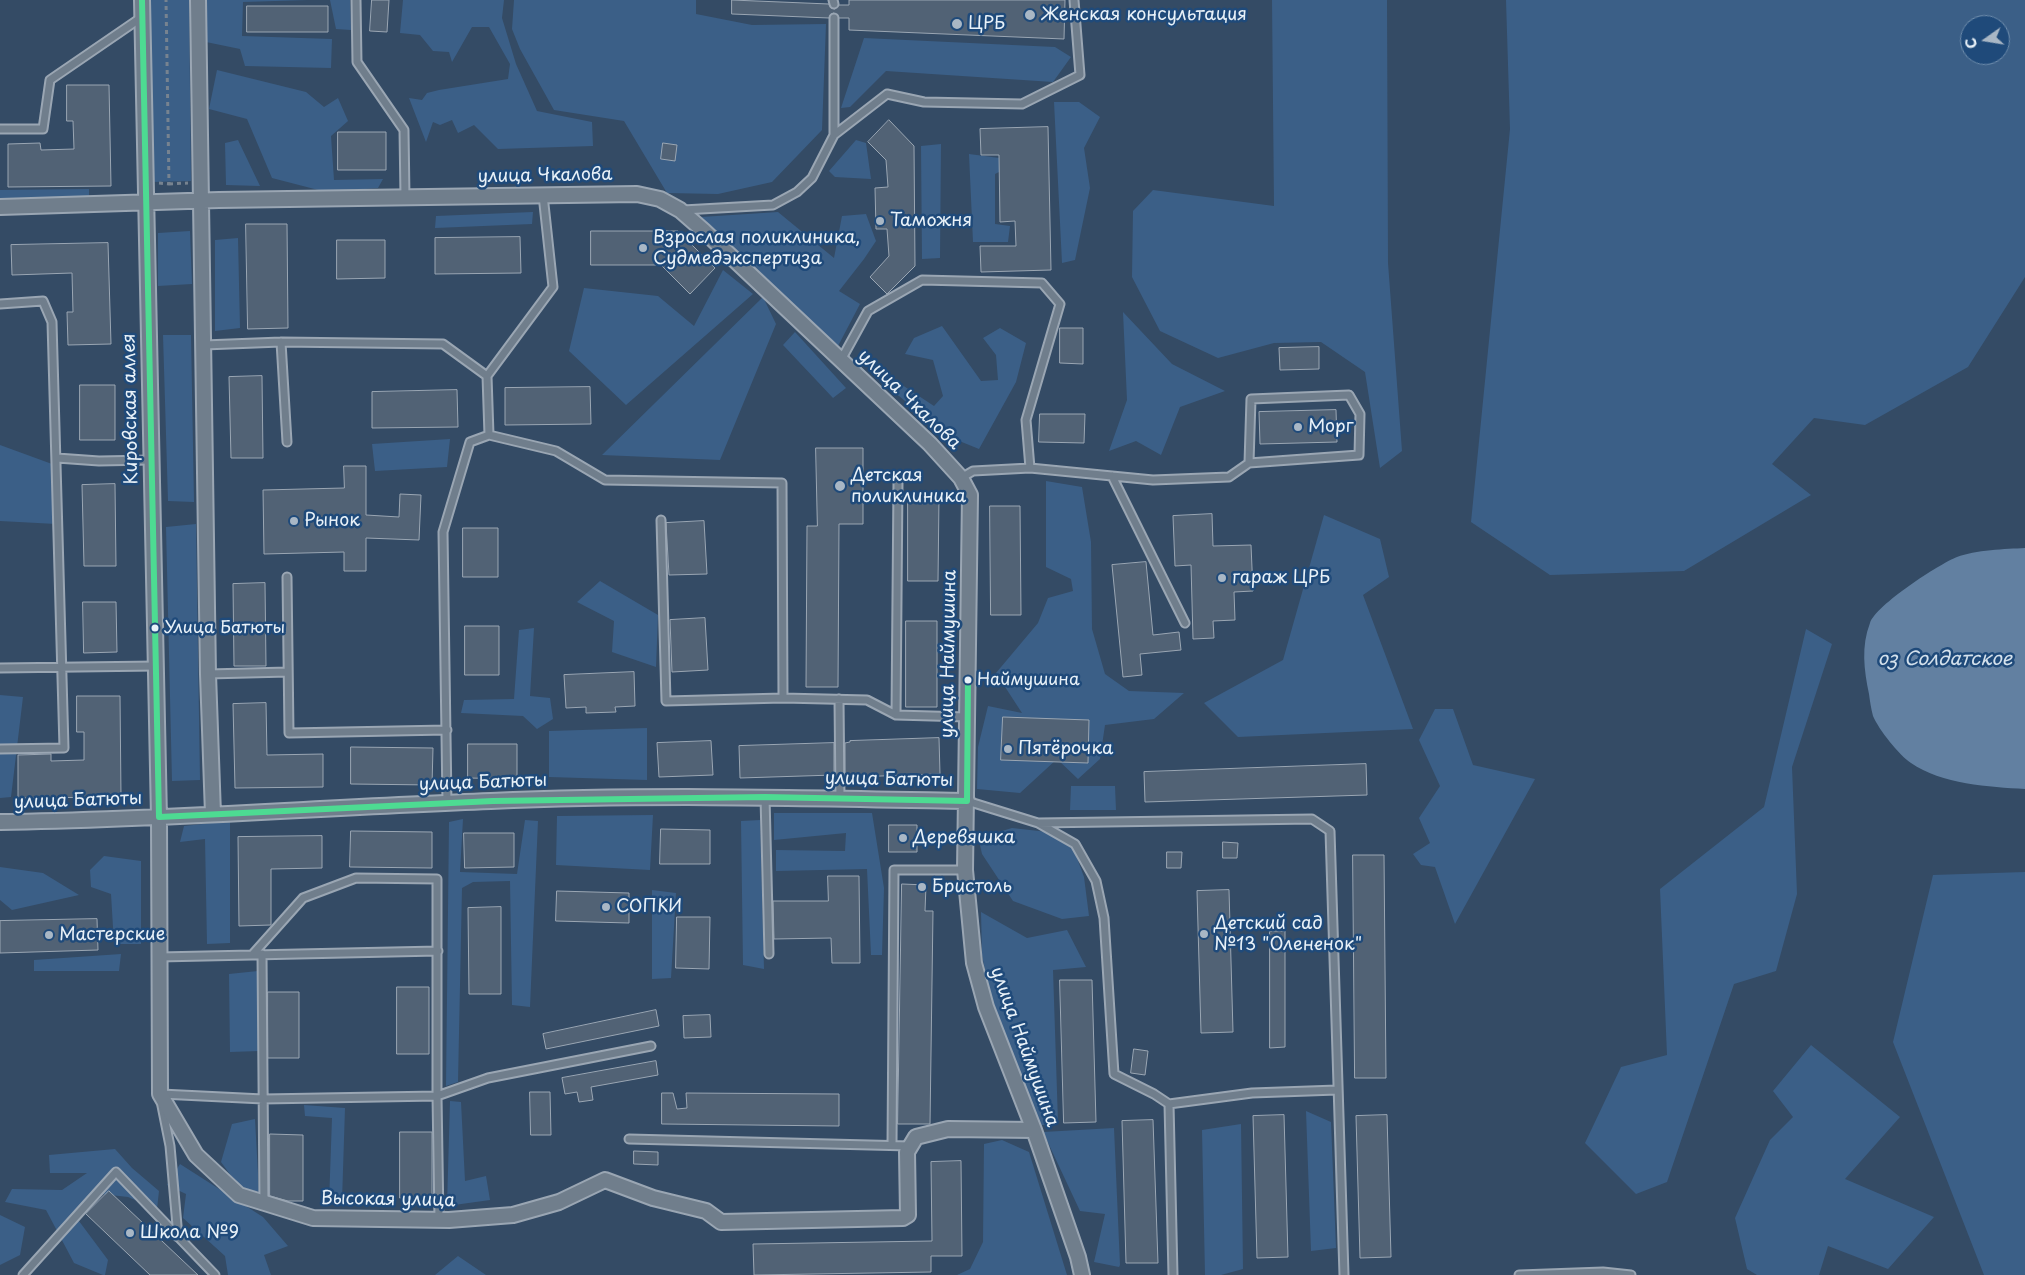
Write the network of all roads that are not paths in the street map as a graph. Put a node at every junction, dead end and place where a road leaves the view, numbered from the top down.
1 (142, 0) edge
2 (198, 0) edge
3 (356, 0) edge
4 (1074, 0) edge
5 (142, 17) junction
6 (834, 18) dead end
7 (0, 129) edge
8 (834, 135) junction
9 (543, 195) junction
10 (405, 197) junction
11 (201, 201) junction
12 (146, 202) junction
13 (0, 207) edge
14 (680, 210) junction
15 (0, 304) edge
16 (281, 342) junction
17 (204, 344) junction
18 (841, 360) junction
19 (488, 376) junction
20 (489, 435) junction
21 (288, 442) dead end
22 (57, 458) junction
23 (151, 460) junction
24 (1249, 463) junction
25 (1030, 468) junction
26 (1112, 476) junction
27 (961, 478) junction
28 (898, 482) dead end
29 (970, 495) joint
30 (661, 520) dead end
31 (287, 577) dead end
32 (1185, 623) dead end
33 (156, 666) junction
34 (0, 668) edge
35 (61, 668) junction
36 (288, 672) junction
37 (208, 674) junction
38 (784, 698) junction
39 (839, 699) junction
40 (896, 715) junction
41 (967, 717) junction
42 (447, 730) junction
43 (0, 749) edge
44 (765, 797) junction
45 (840, 798) junction
46 (967, 801) junction
47 (447, 803) junction
48 (213, 814) junction
49 (159, 817) junction
50 (0, 822) edge
51 (1038, 823) junction
52 (965, 870) junction
53 (438, 951) junction
54 (253, 954) junction
55 (262, 954) junction
56 (769, 954) dead end
57 (159, 957) junction
58 (651, 1046) dead end
59 (1337, 1090) junction
60 (160, 1094) junction
61 (437, 1096) junction
62 (263, 1098) junction
63 (1169, 1104) junction
64 (1034, 1130) junction
65 (629, 1139) dead end
66 (892, 1145) junction
67 (911, 1146) junction
68 (264, 1203) junction
69 (439, 1220) junction
70 (178, 1237) junction
71 (23, 1275) edge
72 (215, 1275) edge
73 (1082, 1275) edge
74 (1173, 1275) edge
75 (1344, 1275) edge
76 (1519, 1275) edge
77 (1631, 1275) edge

1 - 5 street, Кировская аллея
2 - 11 street
3 - 10 lane
4 - 8 lane
5 - 7 lane
5 - 12 street, Кировская аллея
6 - 8 lane
8 - 14 lane
9 - 10 street, улица Чкалова
9 - 14 street, улица Чкалова
9 - 19 lane
10 - 11 street, улица Чкалова
11 - 12 street, улица Чкалова
11 - 17 street
12 - 13 street, улица Чкалова
12 - 23 street, Кировская аллея
14 - 18 street, улица Чкалова
15 - 22 lane
16 - 17 lane
16 - 19 lane
16 - 21 lane
17 - 37 street
18 - 25 lane
18 - 27 street, улица Чкалова
19 - 20 lane
20 - 38 lane
20 - 42 lane
22 - 23 lane
22 - 35 lane
23 - 33 street, Кировская аллея
24 - 24 lane
24 - 26 lane
25 - 26 lane
25 - 27 lane
26 - 32 lane
27 - 29 street, улица Чкалова
28 - 40 lane
29 - 41 street, улица Наймушина
30 - 38 lane
31 - 36 lane
33 - 35 lane
33 - 49 street, Кировская аллея
34 - 35 lane
35 - 43 lane
36 - 37 lane
36 - 42 lane
37 - 48 street
38 - 39 lane
39 - 40 lane
39 - 45 lane
40 - 41 lane
41 - 46 street, улица Наймушина
42 - 47 lane
44 - 45 street, улица Батюты
44 - 47 street, улица Батюты
44 - 56 lane
45 - 46 street, улица Батюты
46 - 51 lane
46 - 52 street, улица Наймушина
47 - 48 street, улица Батюты
48 - 49 street, улица Батюты
49 - 50 street, улица Батюты
49 - 57 street
51 - 59 lane
51 - 63 lane
52 - 64 street, улица Наймушина
52 - 66 lane
53 - 54 lane
53 - 55 lane
53 - 61 lane
54 - 55 lane
54 - 57 lane
55 - 62 lane
57 - 60 street
58 - 61 lane
59 - 63 lane
59 - 75 lane
60 - 62 lane
60 - 68 street, Высокая улица
60 - 70 lane
61 - 62 lane
61 - 69 lane
62 - 68 lane
63 - 74 lane
64 - 67 street
64 - 73 street, улица Наймушина
65 - 66 lane
66 - 67 lane
67 - 69 street, Высокая улица
68 - 69 street, Высокая улица
70 - 71 lane
70 - 72 lane
76 - 77 lane

